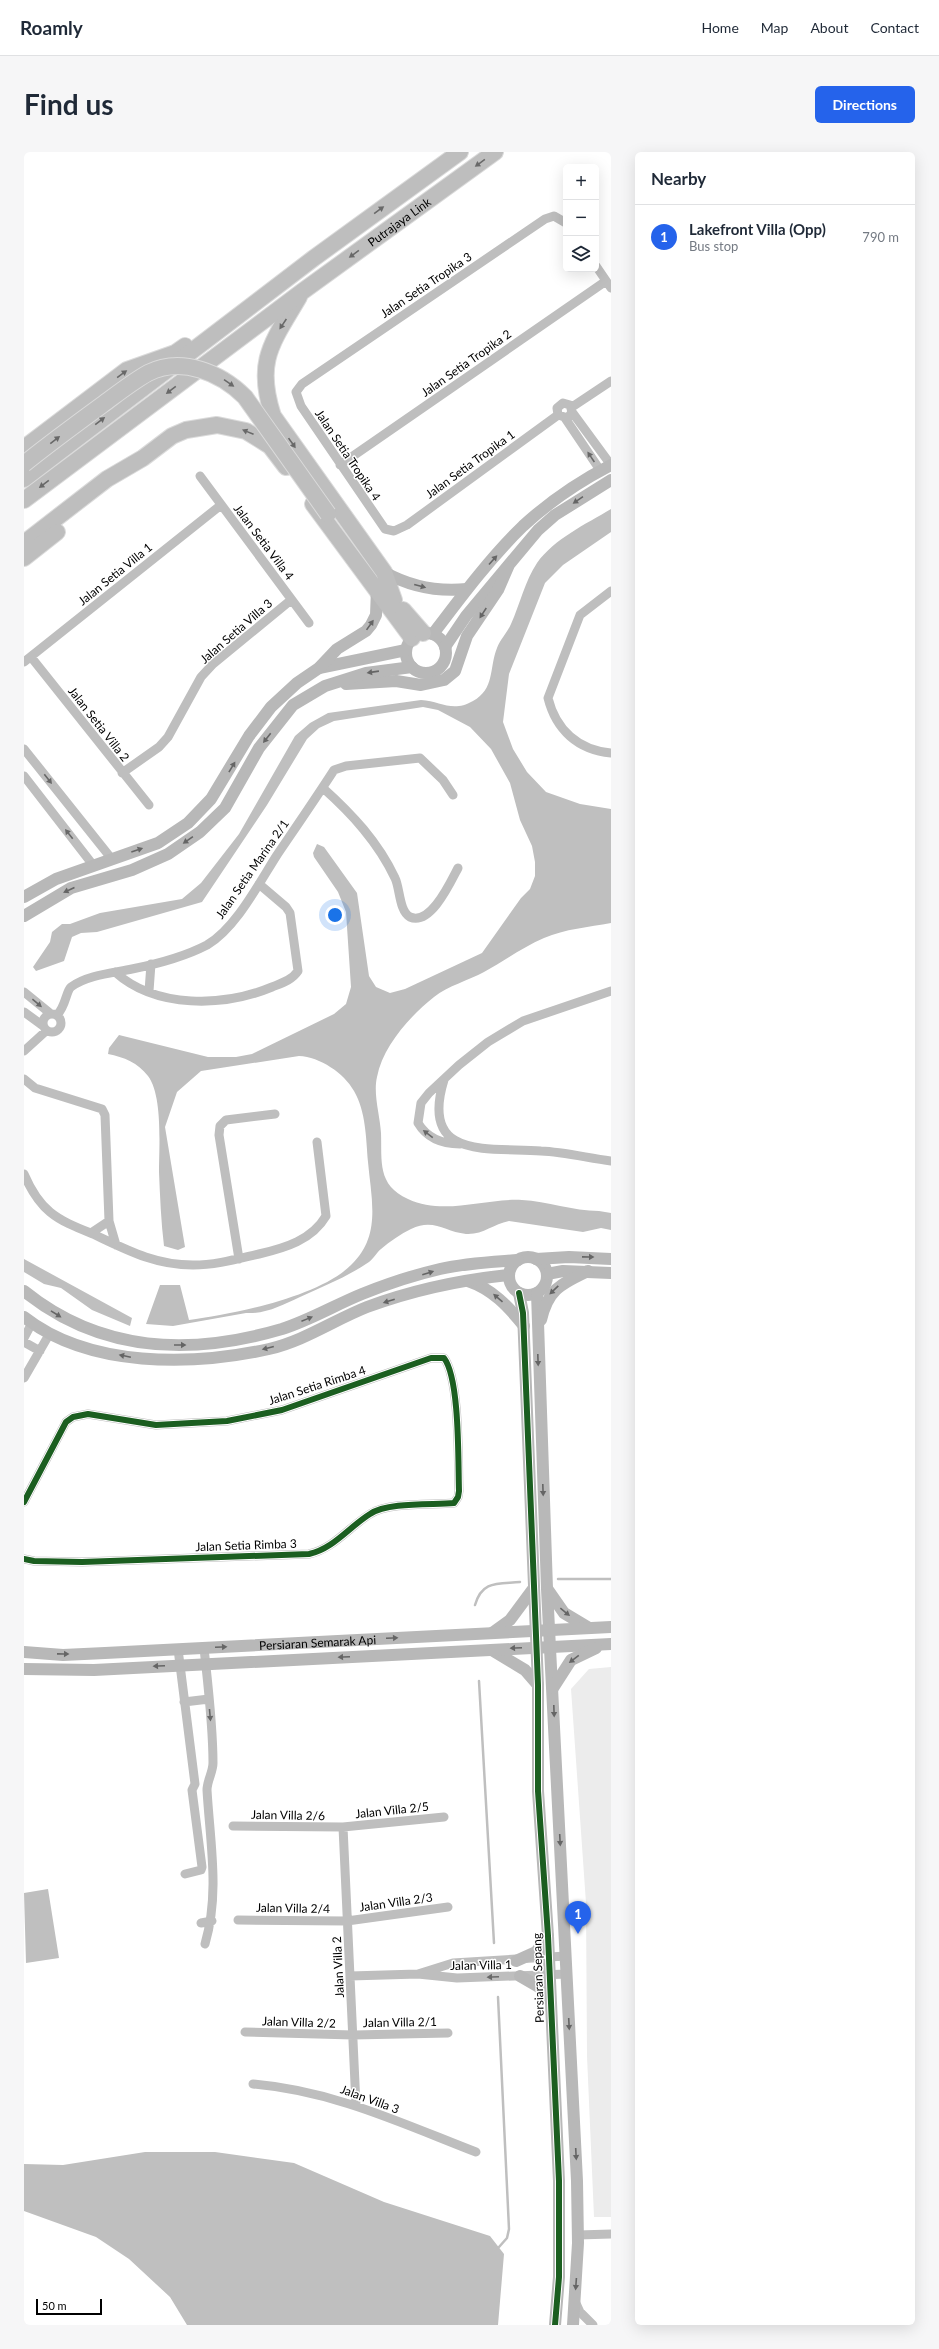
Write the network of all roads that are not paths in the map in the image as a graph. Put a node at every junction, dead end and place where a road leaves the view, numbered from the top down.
1 (460, 152) edge
2 (495, 152) edge
3 (563, 221) edge
4 (599, 270) edge
5 (278, 285) junction
6 (609, 285) edge
7 (303, 291) junction
8 (611, 381) edge
9 (302, 384) joint
10 (572, 410) junction
11 (562, 417) junction
12 (24, 448) edge
13 (143, 458) junction
14 (24, 464) edge
15 (340, 465) junction
16 (607, 467) edge
17 (200, 476) dead end
18 (24, 479) edge
19 (611, 480) edge
20 (24, 500) edge
21 (221, 505) junction
22 (394, 531) joint
23 (24, 543) edge
24 (24, 558) edge
25 (508, 567) junction
26 (384, 572) junction
27 (377, 589) junction
28 (467, 589) junction
29 (611, 591) edge
30 (291, 600) junction
31 (394, 600) junction
32 (309, 622) dead end
33 (418, 638) junction
34 (445, 647) junction
35 (28, 659) edge
36 (412, 667) junction
37 (319, 668) junction
38 (325, 686) junction
39 (24, 748) edge
40 (611, 753) edge
41 (122, 773) junction
42 (24, 776) edge
43 (323, 788) junction
44 (453, 795) dead end
45 (148, 805) dead end
46 (111, 858) junction
47 (93, 865) junction
48 (458, 868) dead end
49 (259, 884) junction
50 (24, 897) edge
51 (24, 916) edge
52 (151, 964) junction
53 (115, 972) junction
54 (149, 991) junction
55 (611, 991) edge
56 (24, 992) edge
57 (24, 1012) edge
58 (54, 1015) junction
59 (44, 1028) junction
60 (24, 1052) edge
61 (24, 1078) edge
62 (444, 1080) junction
63 (35, 1088) junction
64 (24, 1090) edge
65 (421, 1103) junction
66 (438, 1107) junction
67 (275, 1114) dead end
68 (317, 1142) dead end
69 (460, 1144) junction
70 (611, 1162) edge
71 (24, 1174) edge
72 (109, 1221) junction
73 (91, 1233) junction
74 (116, 1245) junction
75 (239, 1259) junction
76 (536, 1259) junction
77 (611, 1259) edge
78 (518, 1260) junction
79 (588, 1271) junction
80 (547, 1274) junction
81 (611, 1274) edge
82 (508, 1275) junction
83 (464, 1280) junction
84 (24, 1291) edge
85 (519, 1293) junction
86 (537, 1293) junction
87 (28, 1320) edge
88 (524, 1326) junction
89 (50, 1333) junction
90 (24, 1338) edge
91 (538, 1338) junction
92 (24, 1342) edge
93 (40, 1351) junction
94 (24, 1378) edge
95 (24, 1502) edge
96 (454, 1504) joint
97 (24, 1559) edge
98 (533, 1589) junction
99 (547, 1589) junction
100 (611, 1627) edge
101 (590, 1628) junction
102 (535, 1630) junction
103 (550, 1630) junction
104 (492, 1633) junction
105 (609, 1644) edge
106 (551, 1646) junction
107 (536, 1647) junction
108 (204, 1648) junction
109 (178, 1649) junction
110 (490, 1650) junction
111 (24, 1652) edge
112 (206, 1663) junction
113 (180, 1665) junction
114 (24, 1669) edge
115 (538, 1685) junction
116 (553, 1688) junction
117 (209, 1699) junction
118 (184, 1702) junction
119 (194, 1784) junction
120 (207, 1787) junction
121 (444, 1818) dead end
122 (233, 1826) dead end
123 (343, 1827) junction
124 (185, 1874) dead end
125 (448, 1906) dead end
126 (238, 1920) dead end
127 (212, 1921) junction
128 (347, 1921) junction
129 (201, 1922) dead end
130 (548, 1936) junction
131 (205, 1944) dead end
132 (566, 1956) junction
133 (548, 1958) junction
134 (516, 1961) junction
135 (418, 1974) junction
136 (567, 1974) junction
137 (549, 1975) junction
138 (350, 1976) junction
139 (520, 1976) junction
140 (549, 1997) junction
141 (245, 2032) dead end
142 (448, 2033) dead end
143 (353, 2035) junction
144 (252, 2084) dead end
145 (356, 2105) junction
146 (476, 2152) dead end
147 (611, 2234) edge
148 (578, 2235) junction
149 (575, 2301) junction
150 (555, 2325) edge
151 (573, 2325) edge
152 (593, 2325) edge

5 -> 1 highway, Putrajaya Link
2 -> 7 highway, Putrajaya Link
3 - 9 street, Jalan Setia Tropika 3
4 - 6 street
12 -> 5 highway
18 -> 5 highway
6 - 15 street, Jalan Setia Tropika 2
7 -> 20 highway, Putrajaya Link
7 -> 26 highway
8 - 10 street
9 - 15 street, Jalan Setia Tropika 4
10 - 11 street
10 - 11 street
10 - 16 street
16 -> 11 street
11 - 22 street, Jalan Setia Tropika 1
13 - 23 highway
13 - 24 highway
27 -> 13 highway
14 -> 31 highway, bridge
15 - 22 street, Jalan Setia Tropika 4
28 -> 16 street
17 - 21 street, Jalan Setia Villa 4
19 -> 25 street
21 - 30 street, Jalan Setia Villa 4
21 - 35 street, Jalan Setia Villa 1
25 - 34 street
25 -> 38 street
26 -> 28 street
26 - 31 highway
27 - 33 highway
37 -> 27 street
28 - 33 street
29 - 40 street
30 - 32 street, Jalan Setia Villa 4
30 - 41 street, Jalan Setia Villa 3
31 - 33 highway
33 - 34 street
33 - 36 street
33 - 37 street
34 - 36 street
35 - 41 street, Jalan Setia Villa 2
36 -> 38 street
46 -> 37 street
38 -> 51 street
39 -> 46 street
41 - 45 street, Jalan Setia Villa 2
47 -> 42 street
43 - 44 street, Jalan Setia Marina 2/1
43 - 48 street
43 - 49 street, Jalan Setia Marina 2/1
46 - 47 street
47 - 50 street
49 - 52 street, Jalan Setia Marina 2/1
49 - 54 street
52 - 53 street, Jalan Setia Marina 2/1
52 - 54 street
53 - 54 street
53 - 58 street, Jalan Setia Marina 2/1
55 - 62 street
56 -> 58 street
57 - 59 street
58 - 59 street
58 - 59 street
59 - 60 street
61 - 63 street
62 - 65 street
62 - 66 street
63 - 64 street
63 - 72 street
65 - 66 street
69 -> 65 street
66 - 69 street
67 - 75 street
68 - 75 street
69 - 70 street
71 - 73 street
72 - 73 street
72 - 74 street
73 - 74 street
74 - 75 street
76 -> 77 street
76 - 78 street
76 - 80 street
78 - 82 street
84 -> 78 street
79 - 80 street
79 - 81 street
79 -> 91 street
80 - 86 street
82 - 83 street
82 - 85 street
88 -> 83 street
83 -> 89 street
85 - 86 street
85 - 88 street, Persiaran Sepang
86 - 91 street
87 - 89 street
87 - 90 street
88 - 98 street, Persiaran Sepang
89 - 93 street
91 -> 99 street
92 - 93 street
93 - 94 street
95 - 96 street, Jalan Setia Rimba 4
96 - 97 street, Jalan Setia Rimba 3
98 - 102 street, Persiaran Sepang
98 - 104 street
99 -> 101 street
99 - 103 street
100 - 101 street, Persiaran Semarak Api
101 - 103 street, Persiaran Semarak Api
102 - 103 street, Persiaran Semarak Api
102 - 104 street, Persiaran Semarak Api
102 - 107 street, Persiaran Sepang
103 - 106 street
108 -> 104 street, Persiaran Semarak Api
105 - 106 street, Persiaran Semarak Api
105 -> 116 street
106 - 107 street, Persiaran Semarak Api
106 - 116 street
107 -> 110 street, Persiaran Semarak Api
107 - 115 street, Persiaran Sepang
108 - 109 street, Persiaran Semarak Api
108 - 112 street
111 -> 109 street, Persiaran Semarak Api
109 - 113 street
110 -> 112 street, Persiaran Semarak Api
110 - 115 street
112 - 113 street, Persiaran Semarak Api
112 - 117 street
113 -> 114 street, Persiaran Semarak Api
113 - 118 street
115 - 130 street, Persiaran Sepang
116 -> 132 street
117 - 118 street
117 -> 120 street
118 - 119 street
119 - 120 street
119 - 124 street
120 - 127 street
121 - 123 street, Jalan Villa 2/5
122 - 123 street, Jalan Villa 2/6
123 - 128 street, Jalan Villa 2
125 - 128 street, Jalan Villa 2/3
126 - 128 street, Jalan Villa 2/4
127 - 129 street
127 - 131 street
128 - 138 street, Jalan Villa 2
130 - 133 street, Persiaran Sepang
130 - 134 street
132 - 133 street, Jalan Villa 1
132 - 136 street
133 - 134 street, Jalan Villa 1
133 - 137 street, Persiaran Sepang
134 - 135 street, Jalan Villa 1
135 - 138 street, Jalan Villa 1
139 -> 135 street, Jalan Villa 1
136 - 137 street, Jalan Villa 1
136 -> 148 street
137 - 139 street, Jalan Villa 1
137 - 140 street, Persiaran Sepang
138 - 143 street, Jalan Villa 2
139 - 140 street
140 - 150 street, Persiaran Sepang
141 - 143 street, Jalan Villa 2/2
142 - 143 street, Jalan Villa 2/1
143 - 145 street, Jalan Villa 2
144 - 145 street, Jalan Villa 3
145 - 146 street, Jalan Villa 3
147 - 148 street
148 -> 149 street
149 - 151 street
149 - 152 street

